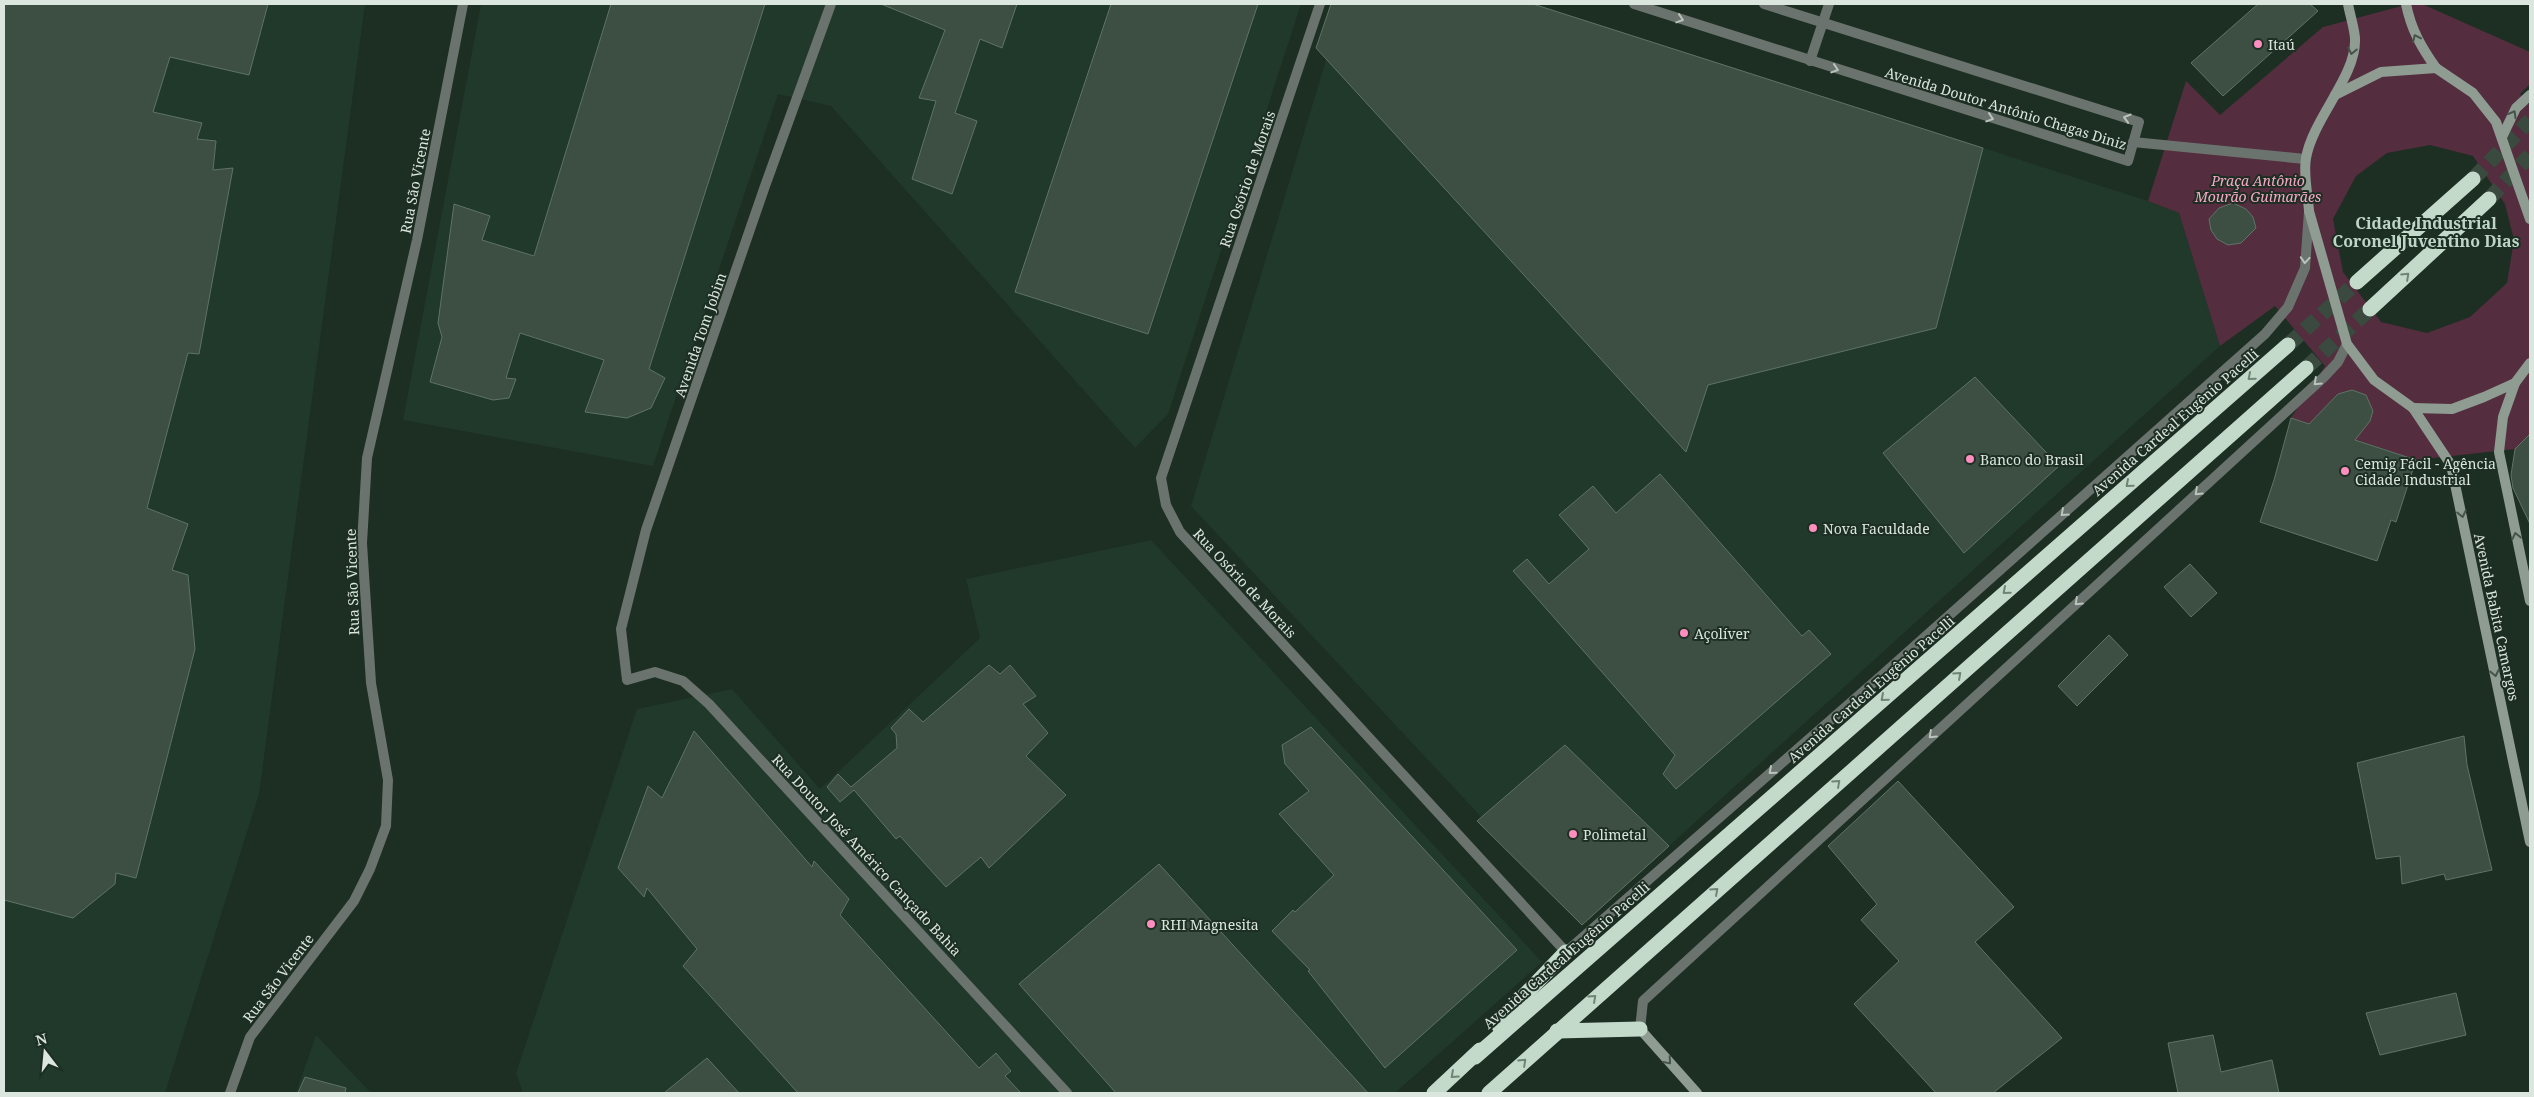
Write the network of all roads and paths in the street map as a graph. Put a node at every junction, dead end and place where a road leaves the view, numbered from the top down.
1 (463, 4) edge
2 (831, 4) edge
3 (1320, 4) edge
4 (1634, 4) edge
5 (1764, 4) edge
6 (1828, 4) edge
7 (2348, 4) edge
8 (2406, 4) edge
9 (1822, 24) junction
10 (1810, 61) junction
11 (2436, 68) junction
12 (2335, 95) junction
13 (2530, 95) edge
14 (2502, 137) junction
15 (2133, 142) junction
16 (2305, 159) junction
17 (2472, 178) tunnel mouth
18 (2489, 198) tunnel mouth
19 (2309, 211) junction
20 (2530, 219) edge
21 (2357, 282) tunnel mouth
22 (2370, 309) tunnel mouth
23 (2347, 344) junction
24 (2288, 345) tunnel mouth
25 (2530, 363) edge
26 (2306, 368) tunnel mouth
27 (2515, 382) junction
28 (2413, 408) junction
29 (2530, 601) edge
30 (627, 680) joint
31 (2530, 842) edge
32 (1566, 952) junction
33 (1640, 1029) junction
34 (1557, 1031) junction
35 (1475, 1057) junction
36 (230, 1093) edge
37 (1068, 1093) edge
38 (1434, 1093) edge
39 (1489, 1093) edge
40 (1696, 1093) edge

1 - 36 street, Rua São Vicente
2 - 30 street, Avenida Tom Jobim
3 - 32 street, Rua Osório de Morais
4 -> 10 street, Avenida Doutor Antônio Chagas Diniz
5 - 9 street, Avenida Doutor Antônio Chagas Diniz
6 - 9 street
7 -> 12 main road
11 -> 8 main road
9 - 10 street
15 -> 9 street, Avenida Doutor Antônio Chagas Diniz
10 -> 15 street, Avenida Doutor Antônio Chagas Diniz
11 - 12 main road, bridge
11 - 14 main road, bridge
12 - 16 main road
14 -> 13 main road
14 - 20 main road, bridge
15 - 16 street
16 - 19 main road
17 - 21 highway
22 -> 18 highway
19 - 23 main road, bridge
19 -> 32 street, Avenida Cardeal Eugênio Pacelli
23 - 28 main road, bridge
23 -> 33 street
24 -> 35 highway, Avenida Cardeal Eugênio Pacelli
25 - 27 main road
34 -> 26 highway
27 - 28 main road
29 -> 27 main road
28 -> 31 main road, Avenida Babita Camargos
30 - 37 street, Rua Doutor José Américo Cançado Bahia
32 - 35 highway
33 - 34 highway
33 -> 40 main road
39 -> 34 highway
35 -> 38 highway

